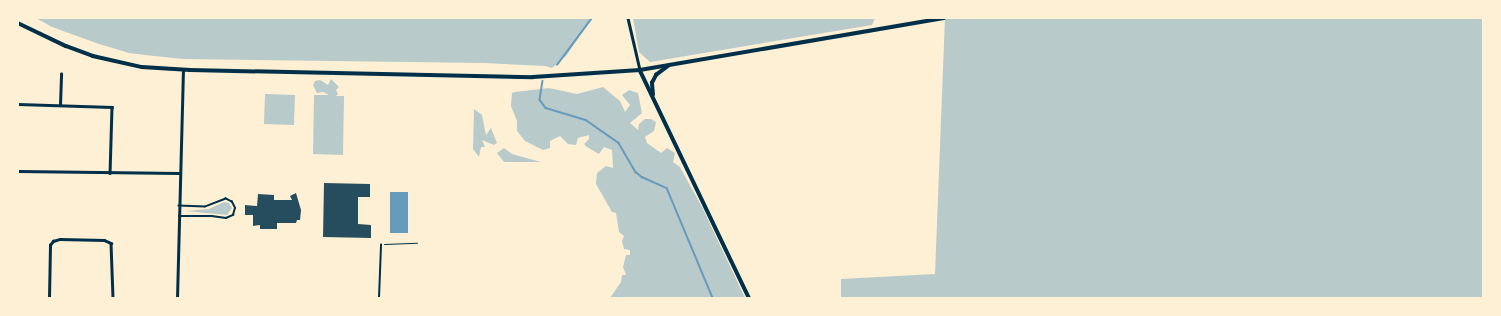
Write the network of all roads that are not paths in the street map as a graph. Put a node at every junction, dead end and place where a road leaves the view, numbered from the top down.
1 (628, 18) edge
2 (944, 18) edge
3 (18, 22) edge
4 (668, 66) junction
5 (183, 70) junction
6 (640, 70) junction
7 (61, 74) dead end
8 (653, 98) junction
9 (18, 104) edge
10 (60, 104) junction
11 (18, 171) edge
12 (110, 173) junction
13 (179, 173) junction
14 (179, 206) junction
15 (179, 216) junction
16 (381, 245) road end
17 (49, 298) edge
18 (113, 298) edge
19 (178, 298) edge
20 (379, 298) edge
21 (750, 298) edge

1 - 6 street
2 - 4 main road
3 - 5 main road
4 - 6 main road
4 - 8 main road
5 - 6 main road
5 - 13 street
6 - 8 main road
7 - 10 street
8 - 21 main road
9 - 10 street
10 - 12 street
11 - 12 street
12 - 13 street
13 - 14 street
14 - 15 street
14 - 15 lane
15 - 19 street
16 - 20 lane
17 - 18 street

